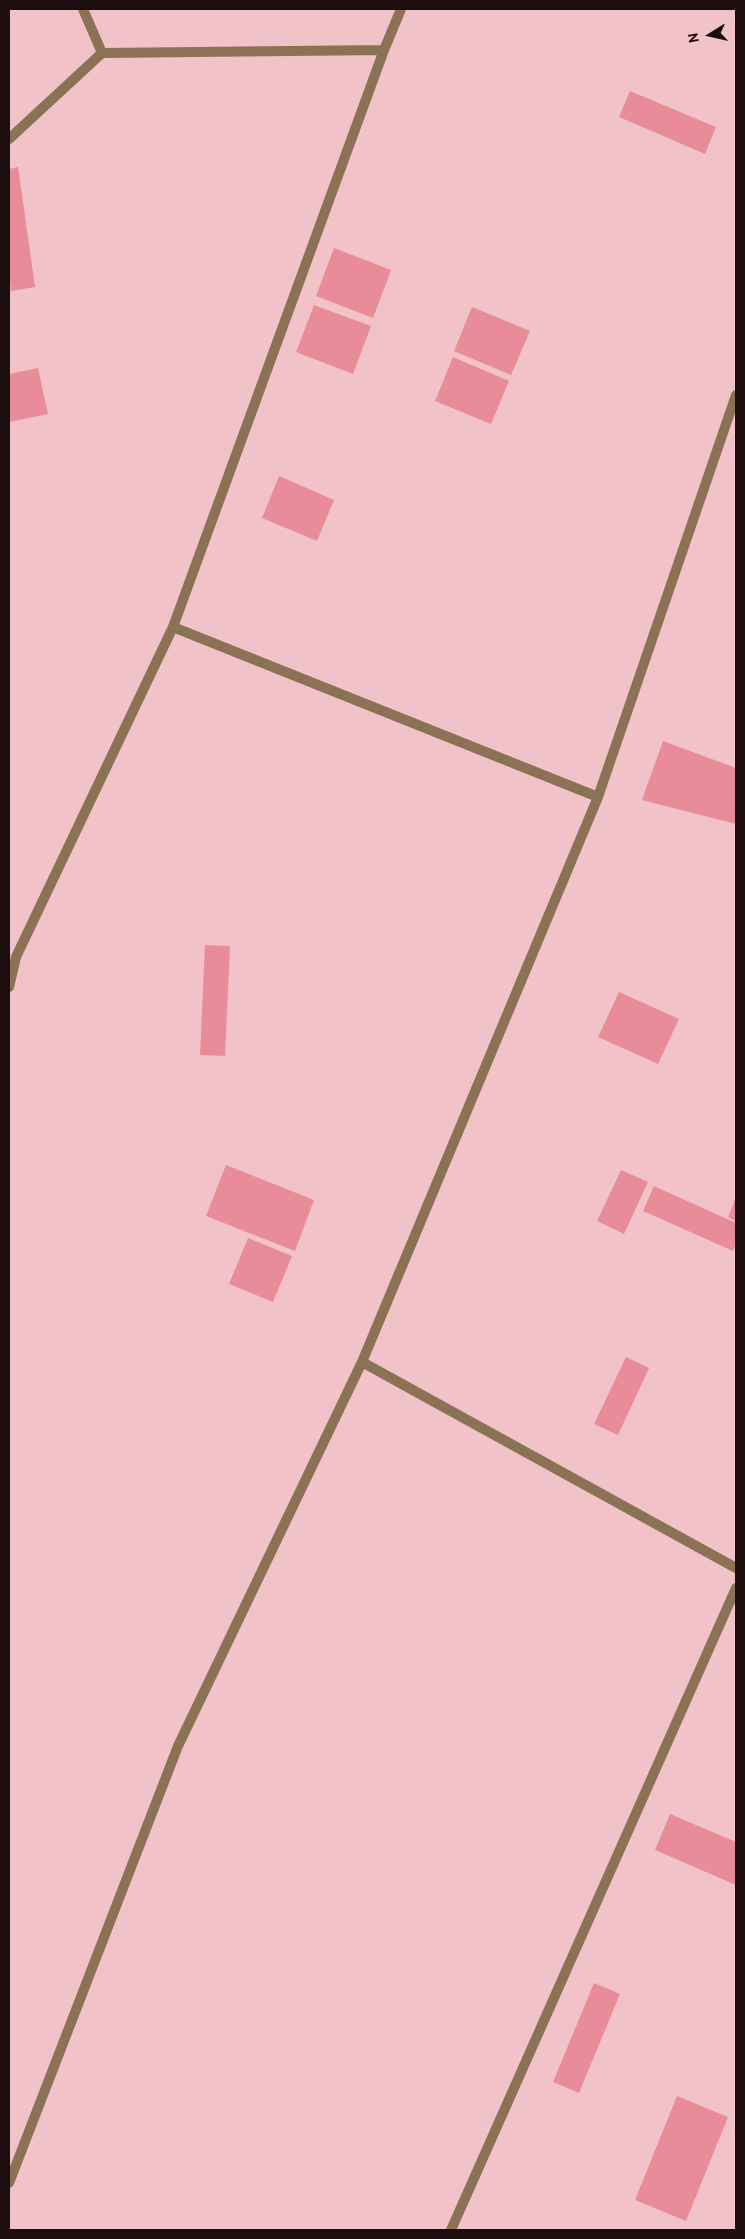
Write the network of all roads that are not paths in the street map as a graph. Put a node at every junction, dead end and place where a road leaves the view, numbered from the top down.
1 (83, 9) edge
2 (402, 9) edge
3 (384, 50) junction
4 (102, 53) junction
5 (9, 139) edge
6 (736, 395) edge
7 (174, 626) junction
8 (598, 797) junction
9 (12, 957) edge
10 (9, 987) edge
11 (362, 1362) junction
12 (736, 1568) edge
13 (736, 1588) edge
14 (9, 2182) edge
15 (451, 2230) edge

1 - 4 street
2 - 3 street
3 - 4 street
3 - 7 street
4 - 5 street
6 - 8 street
7 - 8 street
7 - 9 street
8 - 11 street
9 - 10 street
11 - 12 street
11 - 14 street
13 - 15 street

